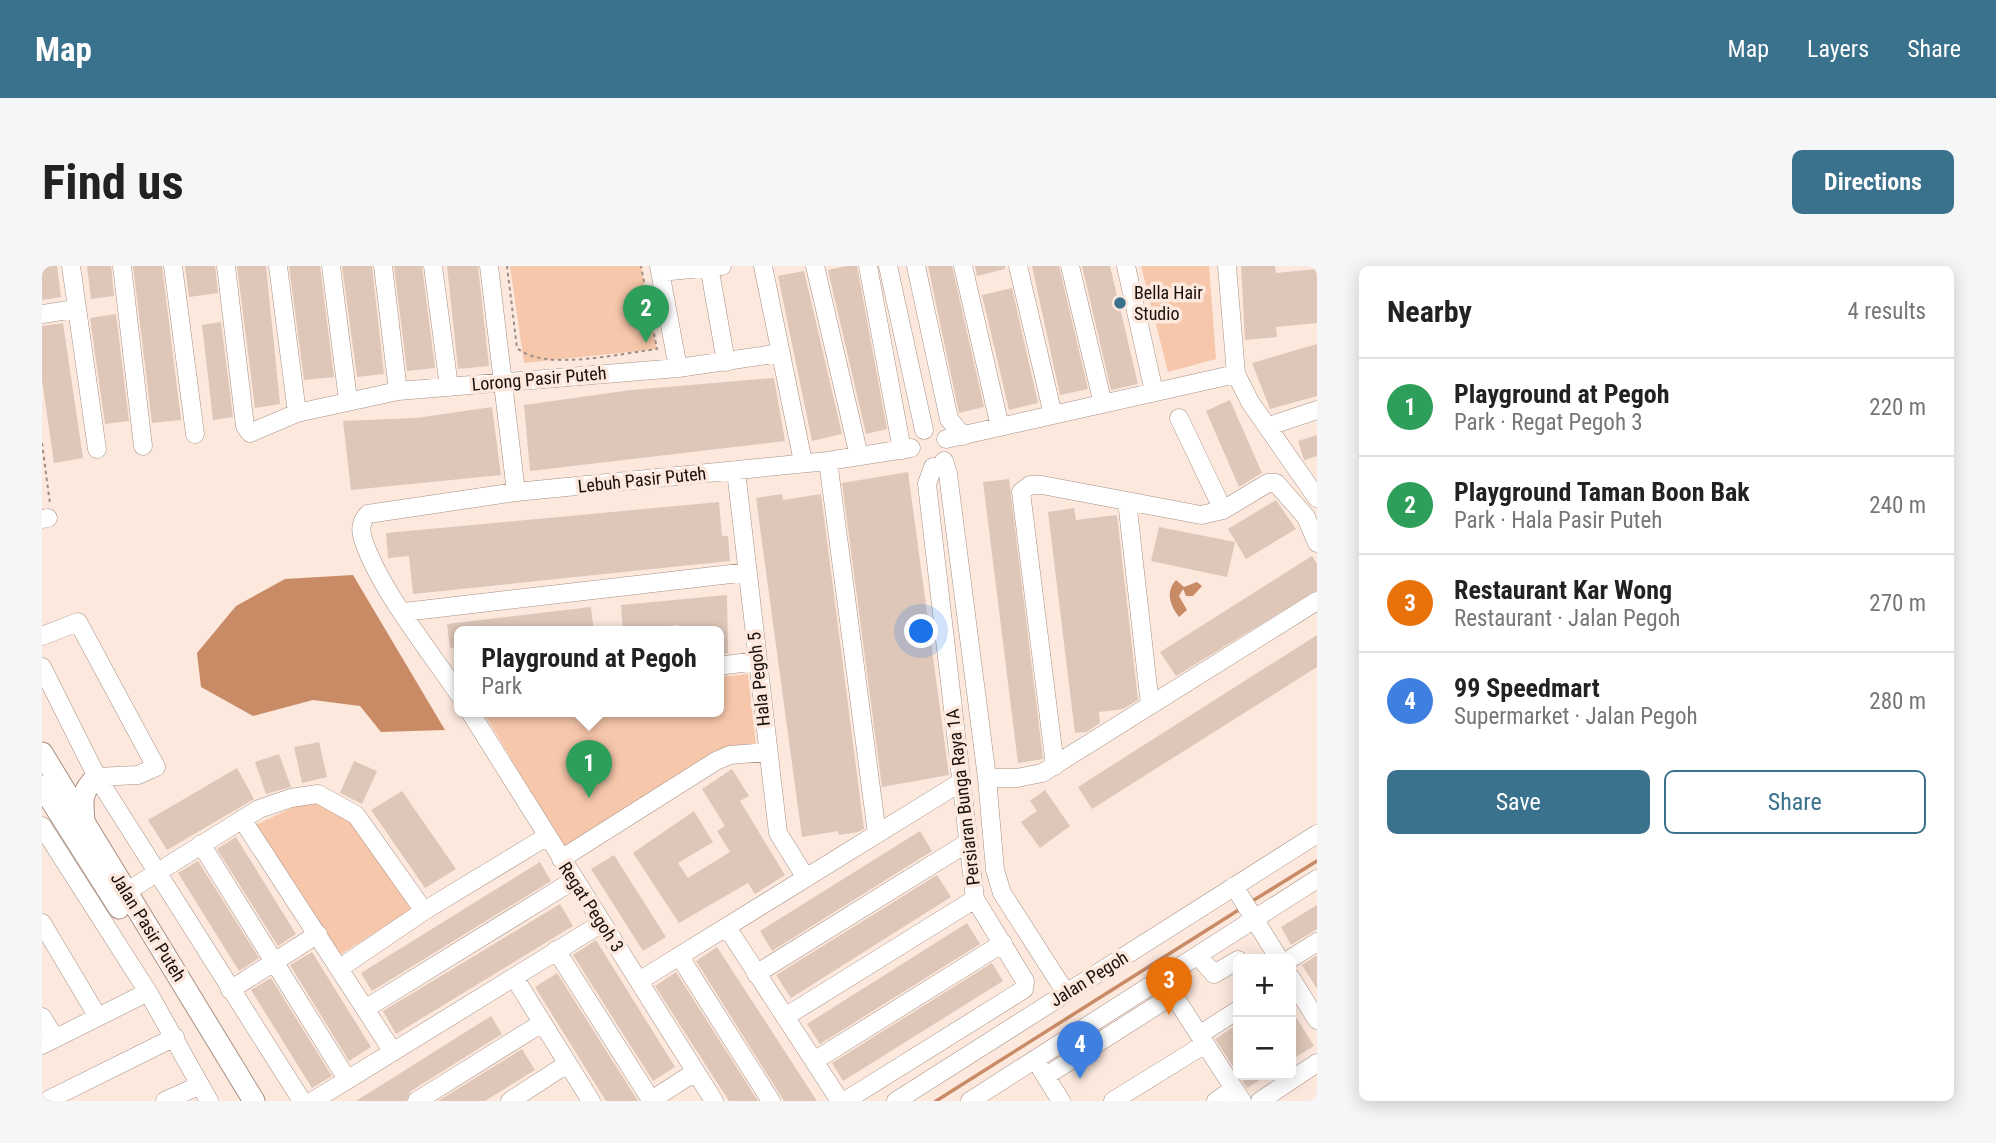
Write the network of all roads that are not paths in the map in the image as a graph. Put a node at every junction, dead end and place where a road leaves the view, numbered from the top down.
1 (71, 266) edge
2 (122, 266) edge
3 (173, 266) edge
4 (226, 266) edge
5 (278, 266) edge
6 (331, 266) edge
7 (383, 266) edge
8 (433, 266) edge
9 (489, 266) edge
10 (763, 266) edge
11 (814, 266) edge
12 (868, 266) edge
13 (888, 266) edge
14 (916, 266) edge
15 (963, 266) edge
16 (1018, 266) edge
17 (1070, 266) edge
18 (1126, 266) edge
19 (1227, 266) edge
20 (713, 267) edge
21 (659, 269) edge
22 (75, 309) junction
23 (42, 314) edge
24 (781, 353) junction
25 (726, 362) junction
26 (678, 368) junction
27 (1236, 374) junction
28 (503, 381) junction
29 (449, 387) junction
30 (398, 391) junction
31 (1154, 392) junction
32 (348, 400) junction
33 (1103, 404) junction
34 (1317, 410) edge
35 (297, 413) junction
36 (1053, 415) junction
37 (1179, 418) dead end
38 (1269, 426) junction
39 (1000, 427) junction
40 (925, 430) junction
41 (195, 434) dead end
42 (955, 437) junction
43 (143, 446) dead end
44 (97, 449) dead end
45 (906, 449) junction
46 (859, 456) junction
47 (828, 461) junction
48 (803, 462) junction
49 (736, 471) junction
50 (935, 471) junction
51 (516, 492) junction
52 (1317, 498) edge
53 (1127, 501) junction
54 (1223, 510) junction
55 (1317, 543) edge
56 (748, 572) junction
57 (1317, 601) edge
58 (404, 611) junction
59 (42, 636) edge
60 (757, 661) junction
61 (724, 665) edge
62 (42, 667) edge
63 (454, 687) edge
64 (1150, 705) junction
65 (473, 717) edge
66 (767, 752) junction
67 (42, 753) edge
68 (1055, 766) junction
69 (97, 777) junction
70 (987, 778) junction
71 (961, 782) junction
72 (42, 786) edge
73 (242, 819) junction
74 (85, 824) junction
75 (42, 826) edge
76 (877, 834) junction
77 (1317, 834) edge
78 (546, 837) junction
79 (967, 843) junction
80 (201, 844) junction
81 (561, 859) junction
82 (156, 873) junction
83 (806, 878) junction
84 (1317, 879) edge
85 (574, 880) junction
86 (1234, 886) junction
87 (126, 892) junction
88 (975, 899) junction
89 (424, 911) junction
90 (1254, 919) junction
91 (42, 923) edge
92 (601, 923) junction
93 (728, 929) junction
94 (318, 933) junction
95 (1317, 942) edge
96 (1003, 943) junction
97 (556, 950) junction
98 (1275, 954) edge
99 (1285, 954) edge
100 (1198, 956) junction
101 (680, 957) junction
102 (273, 963) junction
103 (1233, 963) edge
104 (340, 968) junction
105 (1050, 968) junction
106 (756, 974) junction
107 (514, 977) junction
108 (1087, 980) junction
109 (639, 981) junction
110 (1296, 985) edge
111 (1168, 987) junction
112 (230, 990) junction
113 (148, 992) junction
114 (1066, 993) junction
115 (365, 1009) junction
116 (1314, 1009) edge
117 (1038, 1011) junction
118 (1233, 1014) edge
119 (42, 1017) edge
120 (98, 1017) junction
121 (785, 1017) junction
122 (542, 1023) junction
123 (175, 1037) junction
124 (1202, 1040) junction
125 (48, 1041) edge
126 (393, 1052) junction
127 (1035, 1060) junction
128 (814, 1061) junction
129 (1317, 1063) edge
130 (567, 1064) junction
131 (695, 1072) junction
132 (1046, 1076) junction
133 (347, 1079) junction
134 (200, 1085) junction
135 (1238, 1095) edge
136 (904, 1099) edge
137 (46, 1101) edge
138 (165, 1101) edge
139 (209, 1101) edge
140 (238, 1101) edge
141 (254, 1101) edge
142 (302, 1101) edge
143 (313, 1101) edge
144 (417, 1101) edge
145 (510, 1101) edge
146 (591, 1101) edge
147 (650, 1101) edge
148 (714, 1101) edge
149 (771, 1101) edge
150 (842, 1101) edge
151 (970, 1101) edge
152 (1061, 1101) edge
153 (1113, 1101) edge
154 (1216, 1101) edge
155 (1260, 1101) edge

1 - 22 street
2 - 43 street
3 - 41 street
4 - 35 street, Lorong Pasir Puteh
5 - 35 street
6 - 32 street
7 - 30 street
8 - 29 street
9 - 28 street
10 - 24 street
11 - 46 street
12 - 45 street
13 - 40 street
14 - 42 street
15 - 39 street
16 - 36 street
17 - 33 street
18 - 31 street
19 - 27 street
20 - 21 street
20 - 25 street
21 - 26 street
22 - 23 street
22 - 44 street
24 - 25 street, Lorong Pasir Puteh
24 - 48 street
25 - 26 street, Lorong Pasir Puteh
26 - 28 street, Lorong Pasir Puteh
27 - 31 street
27 - 38 street
28 - 29 street, Lorong Pasir Puteh
28 - 51 street
29 - 30 street, Lorong Pasir Puteh
30 - 32 street, Lorong Pasir Puteh
31 - 33 street
32 - 35 street, Lorong Pasir Puteh
33 - 36 street
34 - 38 street
36 - 39 street
37 - 54 street
38 - 52 street
39 - 42 street
40 - 42 street
40 - 45 street
42 - 50 street
45 - 46 street, Lebuh Pasir Puteh
45 - 50 street
46 - 47 street, Lebuh Pasir Puteh
47 - 48 street, Lebuh Pasir Puteh
47 - 76 street
48 - 49 street, Lebuh Pasir Puteh
49 - 51 street, Lebuh Pasir Puteh
49 - 56 street, Hala Pegoh 5
50 - 70 street
50 - 71 street, Persiaran Bunga Raya 1A
51 - 58 street, Lebuh Pasir Puteh
53 - 54 street
53 - 64 street
53 - 68 street
54 - 55 street
56 - 58 street
56 - 60 street, Hala Pegoh 5
57 - 64 street
58 - 63 street
59 - 69 street
60 - 61 street
60 - 66 street, Hala Pegoh 5
62 - 69 street
64 - 68 street
65 - 78 street, Regat Pegoh 3
66 - 81 street
66 - 83 street, Hala Pegoh 5
67 - 74 main road, Jalan Pasir Puteh
68 - 70 street
69 - 74 main road
69 - 82 street
70 - 105 street
71 - 76 street
71 - 79 street, Persiaran Bunga Raya 1A
72 - 140 main road, Jalan Pasir Puteh
73 - 80 street
73 - 89 street
73 - 94 street
74 - 87 main road, Jalan Pasir Puteh
75 - 113 street
76 - 83 street
77 - 86 street, Jalan Pegoh
78 - 81 street, Regat Pegoh 3
78 - 89 street
79 - 88 street, Persiaran Bunga Raya 1A
79 - 106 street
80 - 82 street
80 - 102 street
81 - 85 street, Regat Pegoh 3
82 - 87 street
82 - 112 street
83 - 93 street
84 - 90 street
85 - 92 street, Regat Pegoh 3
85 - 115 street
86 - 90 street
86 - 108 street, Jalan Pegoh
87 - 141 main road, Jalan Pasir Puteh
88 - 96 street, Persiaran Bunga Raya 1A
88 - 121 street
89 - 104 street
90 - 98 street
90 - 100 street
91 - 120 street
92 - 97 street
92 - 109 street, Regat Pegoh 3
93 - 101 street
93 - 106 street
94 - 102 street
94 - 104 street
95 - 99 street
96 - 128 street
96 - 150 street, Persiaran Bunga Raya 1A
97 - 107 street
97 - 147 street
100 - 103 street
100 - 111 street
101 - 109 street
101 - 149 street
102 - 112 street
102 - 133 street
104 - 115 street
105 - 108 street
105 - 114 street
105 - 117 street
106 - 121 street
107 - 122 street
107 - 126 street
108 - 114 street, Jalan Pegoh
109 - 131 street, Regat Pegoh 3
110 - 116 street
111 - 124 street
111 - 127 street
111 - 132 street
112 - 142 street
113 - 120 street
113 - 123 street
114 - 117 street, Jalan Pegoh
115 - 126 street
117 - 136 street, Jalan Pegoh
118 - 124 street
119 - 125 street
120 - 125 street
121 - 128 street
122 - 130 street
122 - 144 street
123 - 134 street
123 - 137 street
124 - 135 street
124 - 153 street
126 - 133 street
127 - 132 street
127 - 151 street
128 - 150 street
129 - 155 street
130 - 145 street
130 - 146 street
131 - 147 street
131 - 148 street, Regat Pegoh 3
132 - 152 street
133 - 143 street
134 - 138 street
134 - 139 street
135 - 154 street

